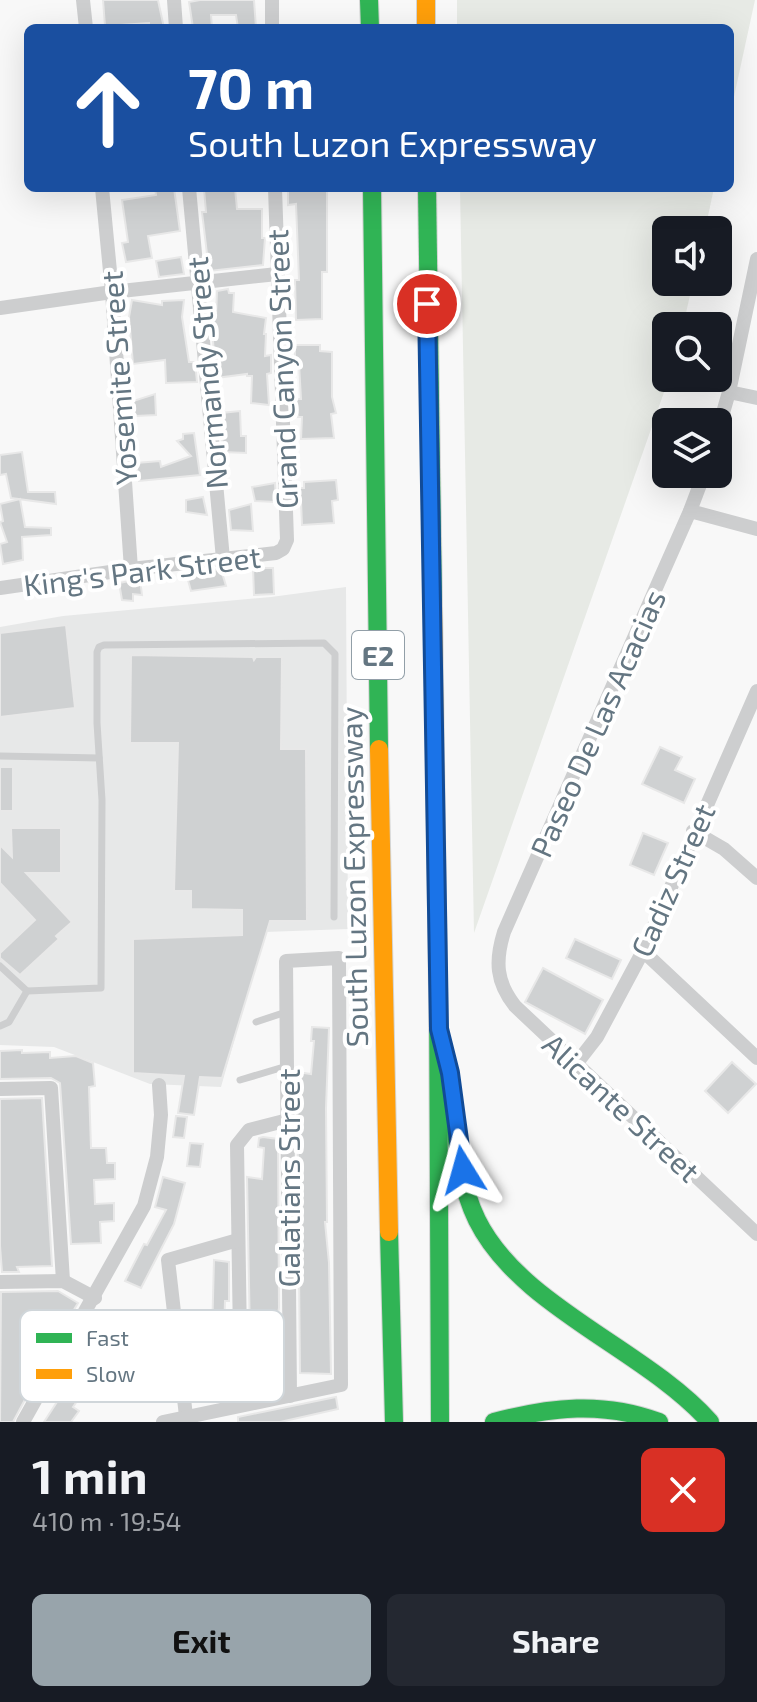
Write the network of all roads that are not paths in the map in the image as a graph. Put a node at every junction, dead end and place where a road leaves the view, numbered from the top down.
1 (83, 0) edge
2 (174, 0) edge
3 (272, 0) edge
4 (369, 0) edge
5 (426, 0) edge
6 (86, 24) edge
7 (176, 24) edge
8 (272, 24) edge
9 (370, 24) edge
10 (426, 24) edge
11 (102, 192) edge
12 (189, 192) edge
13 (275, 192) edge
14 (372, 192) edge
15 (427, 192) edge
16 (757, 259) edge
17 (277, 274) junction
18 (197, 282) junction
19 (112, 292) junction
20 (0, 308) edge
21 (732, 378) edge
22 (729, 392) joint
23 (757, 398) edge
24 (724, 408) edge
25 (699, 488) edge
26 (690, 511) junction
27 (757, 529) edge
28 (283, 549) joint
29 (223, 559) junction
30 (131, 569) junction
31 (0, 588) edge
32 (757, 691) edge
33 (754, 706) edge
34 (0, 756) edge
35 (99, 758) junction
36 (693, 831) junction
37 (757, 878) edge
38 (334, 917) dead end
39 (643, 951) junction
40 (0, 966) edge
41 (498, 973) joint
42 (27, 991) junction
43 (286, 1012) junction
44 (256, 1022) dead end
45 (0, 1026) edge
46 (439, 1029) junction
47 (757, 1058) edge
48 (576, 1064) junction
49 (287, 1066) junction
50 (240, 1080) dead end
51 (159, 1085) dead end
52 (0, 1089) edge
53 (288, 1120) junction
54 (757, 1234) edge
55 (238, 1240) junction
56 (63, 1281) junction
57 (0, 1282) edge
58 (95, 1298) junction
59 (88, 1310) edge
60 (174, 1310) edge
61 (239, 1310) edge
62 (391, 1338) junction
63 (290, 1396) junction
64 (284, 1397) edge
65 (35, 1402) edge
66 (184, 1402) edge
67 (241, 1402) edge
68 (257, 1402) edge
69 (241, 1405) junction
70 (186, 1416) junction
71 (23, 1422) edge
72 (163, 1422) edge
73 (377, 1422) edge
74 (394, 1422) edge
75 (440, 1422) edge
76 (494, 1422) edge
77 (540, 1422) edge
78 (624, 1422) edge
79 (659, 1422) edge
80 (710, 1422) edge

1 - 6 street
2 - 7 street
3 - 8 street
4 - 9 highway
5 - 10 highway
11 - 19 street, Yosemite Street
12 - 18 street, Normandy Street
13 - 17 street, Grand Canyon Street
14 - 62 highway, South Luzon Expressway / E2
15 - 46 highway, E2
16 - 21 street
17 - 18 street
17 - 28 street, Grand Canyon Street
18 - 19 street
18 - 29 street, Normandy Street
19 - 20 street
19 - 30 street, Yosemite Street
22 - 23 street
22 - 24 street
25 - 26 street, Paseo De Las Acacias
26 - 27 street
26 - 41 street, Paseo De Las Acacias
28 - 29 street, King's Park Street
29 - 30 street, King's Park Street
30 - 31 street, King's Park Street
32 - 33 street, Cadiz Street
33 - 36 street, Cadiz Street
34 - 35 lane
35 - 38 lane
35 - 42 lane
36 - 37 street
36 - 39 street, Cadiz Street
39 - 47 street
39 - 48 street, Cadiz Street
40 - 42 lane
41 - 48 street, Alicante Street
42 - 45 lane
43 - 44 lane
43 - 49 street, Galatians Street
43 - 63 street, Galatians Street
46 - 75 highway, E2
46 - 80 highway
48 - 54 street, Alicante Street
49 - 50 lane
49 - 53 street, Galatians Street
51 - 58 street
52 - 56 street
53 - 55 street
53 - 63 street, Galatians Street
55 - 60 street
55 - 61 street
56 - 57 street
56 - 58 street
58 - 59 street
62 - 73 highway
62 - 74 highway, South Luzon Expressway / E2
63 - 64 street
65 - 71 street
66 - 70 street
67 - 69 street
68 - 69 street
69 - 70 street
70 - 72 street
76 - 79 highway
77 - 78 highway

